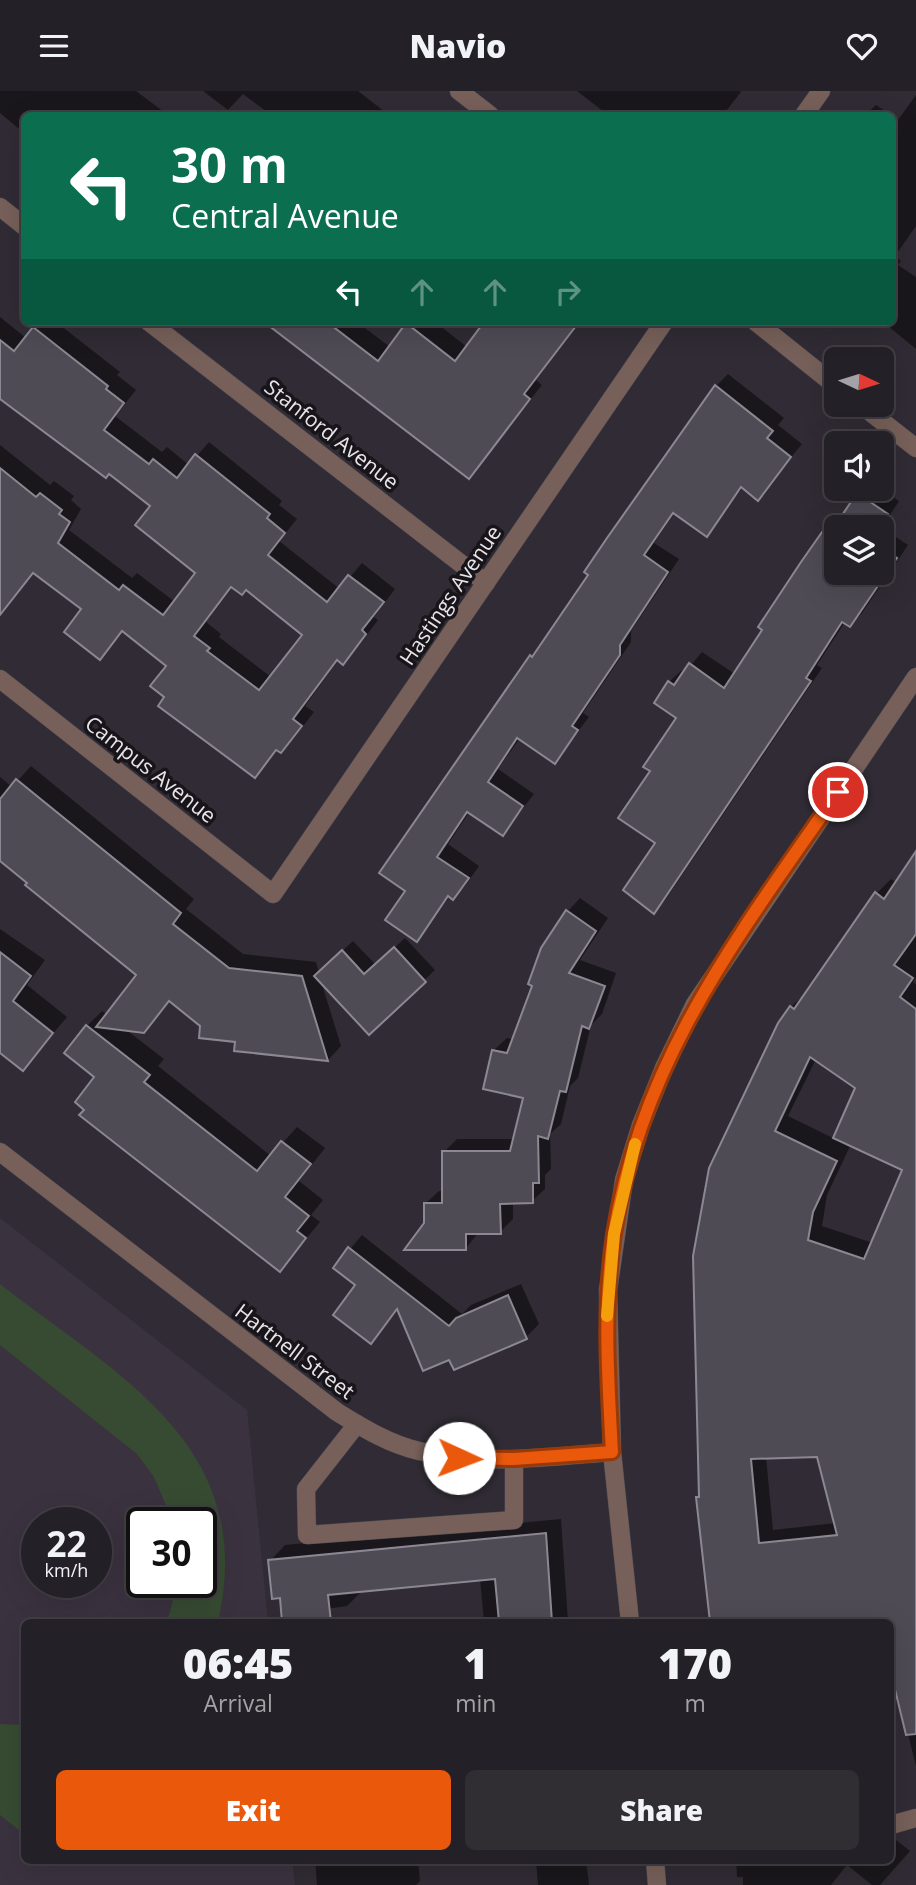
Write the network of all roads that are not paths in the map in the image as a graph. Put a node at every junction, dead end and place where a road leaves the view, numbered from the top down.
1 (459, 91) edge
2 (821, 91) edge
3 (486, 112) edge
4 (806, 112) edge
5 (0, 207) edge
6 (21, 224) edge
7 (154, 326) edge
8 (661, 326) edge
9 (761, 326) edge
10 (824, 376) edge
11 (877, 417) edge
12 (916, 448) edge
13 (486, 583) junction
14 (916, 677) edge
15 (0, 679) edge
16 (273, 894) joint
17 (0, 1152) edge
18 (357, 1424) junction
19 (612, 1452) junction
20 (514, 1459) junction
21 (631, 1619) edge
22 (916, 1818) edge
23 (894, 1824) edge
24 (655, 1864) edge
25 (657, 1885) edge

1 - 3 street
2 - 4 street
5 - 6 street
7 - 13 street, Stanford Avenue
8 - 13 street, Hastings Avenue
9 - 10 street
11 - 12 street
13 - 16 street, Hastings Avenue
14 - 19 street
15 - 16 street, Campus Avenue
17 - 18 street, Hartnell Street
18 - 20 street, Hartnell Street
18 - 20 street
19 - 20 street, Hartnell Street
19 - 21 street
22 - 23 street
24 - 25 street

